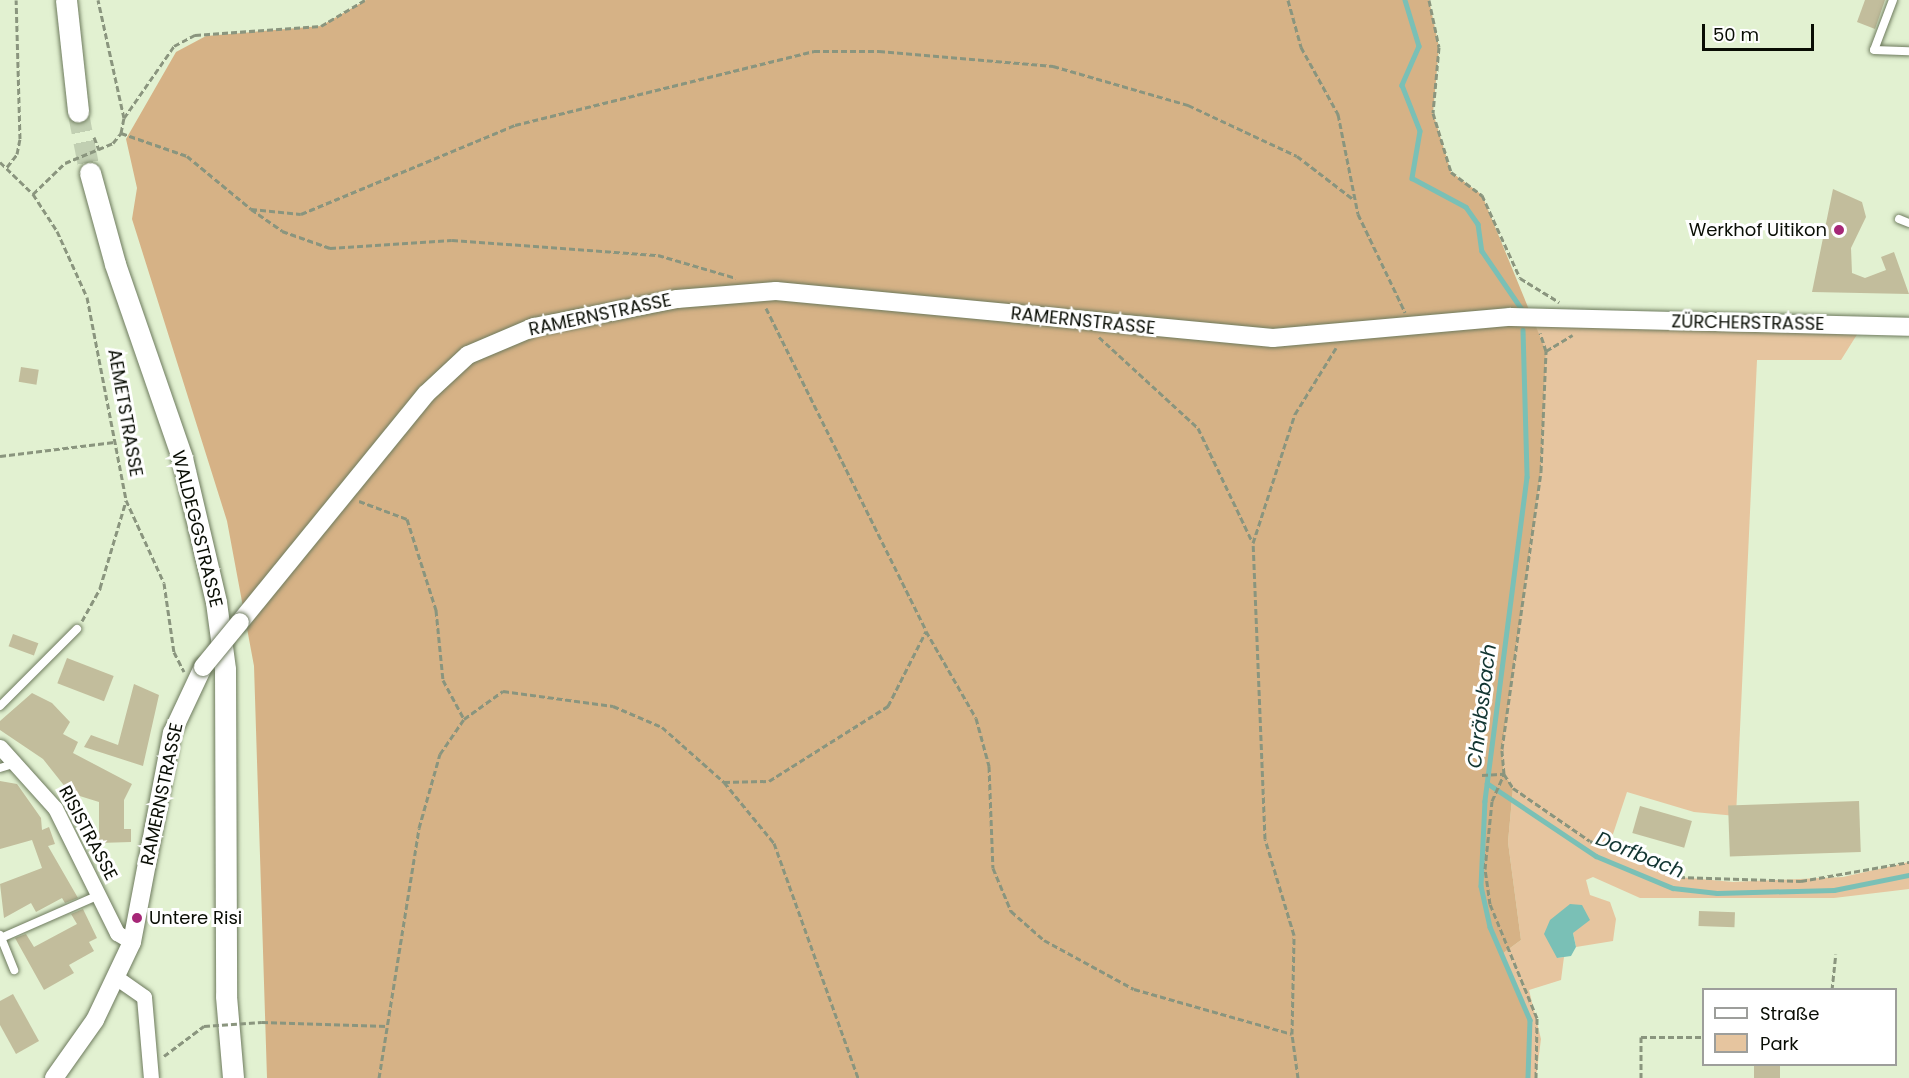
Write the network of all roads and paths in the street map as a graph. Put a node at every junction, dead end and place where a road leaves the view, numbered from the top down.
1 (16, 0) edge
2 (66, 0) edge
3 (98, 0) edge
4 (365, 0) edge
5 (1288, 0) edge
6 (1429, 0) edge
7 (1893, 0) edge
8 (1909, 51) edge
9 (78, 111) tunnel mouth
10 (121, 133) dead end
11 (94, 137) dead end
12 (99, 150) dead end
13 (0, 162) edge
14 (7, 167) junction
15 (90, 173) tunnel mouth
16 (1353, 199) junction
17 (251, 209) junction
18 (1899, 219) dead end
19 (1909, 223) edge
20 (751, 291) junction
21 (1091, 322) junction
22 (1585, 324) junction
23 (1410, 325) junction
24 (1909, 327) edge
25 (1342, 336) junction
26 (114, 442) junction
27 (0, 456) edge
28 (345, 493) junction
29 (126, 500) junction
30 (1253, 543) junction
31 (77, 629) joint
32 (926, 631) junction
33 (191, 686) junction
34 (0, 706) edge
35 (464, 720) junction
36 (0, 747) edge
37 (17, 763) junction
38 (0, 768) edge
39 (1482, 774) dead end
40 (1504, 774) junction
41 (724, 783) junction
42 (1909, 862) edge
43 (99, 895) junction
44 (1, 936) edge
45 (132, 942) junction
46 (1836, 954) dead end
47 (14, 970) dead end
48 (117, 978) junction
49 (1832, 988) edge
50 (387, 1026) junction
51 (1292, 1034) junction
52 (1702, 1037) edge
53 (148, 1060) junction
54 (54, 1078) edge
55 (150, 1078) edge
56 (233, 1078) edge
57 (379, 1078) edge
58 (858, 1078) edge
59 (1298, 1078) edge
60 (1536, 1078) edge
61 (1641, 1078) edge

1 - 14 path
2 - 9 main road
3 - 4 path
5 - 16 path
6 - 22 path
7 - 8 lane
10 - 17 path
11 - 12 path
13 - 14 path, AEMETSTRASSE
14 - 26 path, AEMETSTRASSE
15 - 56 main road, WALDEGGSTRASSE
16 - 17 path
16 - 23 path
17 - 20 path
18 - 19 lane
20 - 21 street, RAMERNSTRASSE
20 - 28 street, RAMERNSTRASSE
20 - 32 path
21 - 25 street, RAMERNSTRASSE
21 - 30 path
22 - 23 street, RAMERNSTRASSE
22 - 24 street, ZÜRCHERSTRASSE
22 - 40 path
23 - 25 street, RAMERNSTRASSE
25 - 30 path
26 - 27 path
26 - 29 path, AEMETSTRASSE
28 - 33 street, RAMERNSTRASSE, bridge
28 - 35 path
29 - 31 path
29 - 33 path, AEMETSTRASSE
30 - 51 path
31 - 34 lane
32 - 41 path
32 - 51 path
33 - 45 street, RAMERNSTRASSE
35 - 41 path
35 - 50 path
36 - 37 street, RISISTRASSE
37 - 38 lane
37 - 43 street, RISISTRASSE
39 - 40 path
40 - 42 path
40 - 60 path
41 - 58 path
43 - 44 lane
43 - 45 street, RISISTRASSE
44 - 47 lane
45 - 48 street, RAMERNSTRASSE
46 - 49 path
48 - 53 street
48 - 54 street, RAMERNSTRASSE
50 - 53 path, bridge
50 - 57 path
51 - 59 path
52 - 61 path
53 - 55 street

